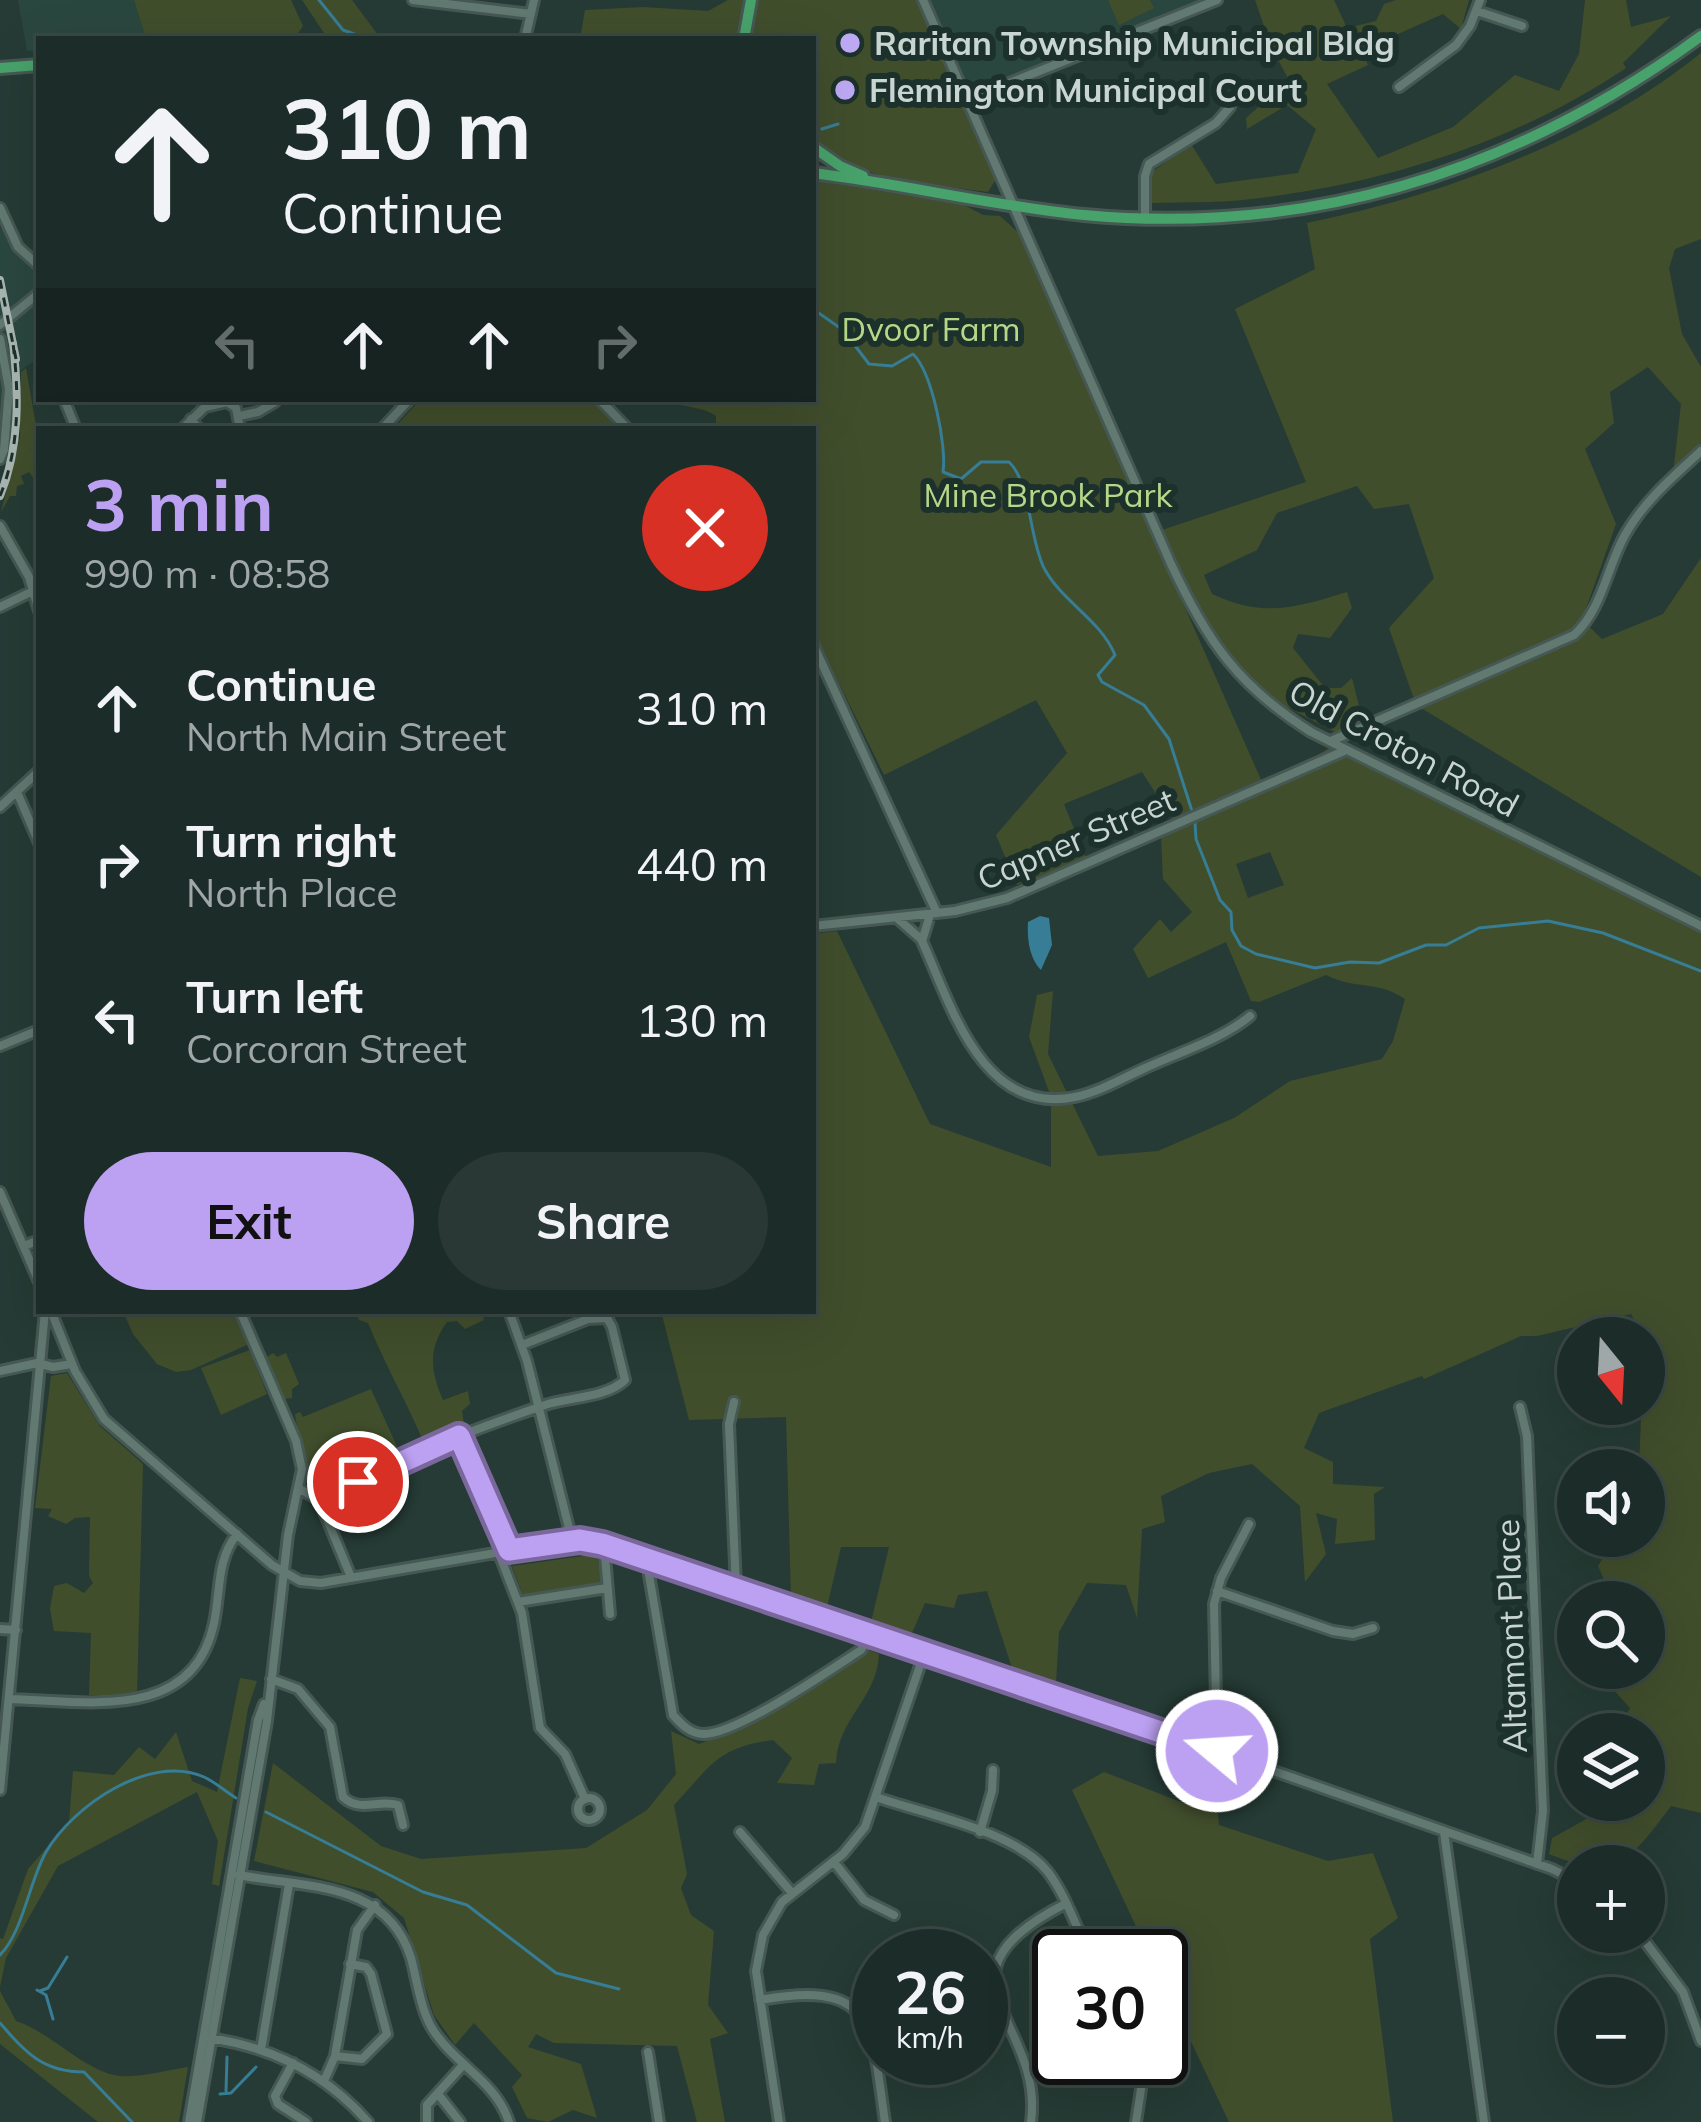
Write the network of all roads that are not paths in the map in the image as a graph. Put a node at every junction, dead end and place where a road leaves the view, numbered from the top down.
1 (413, 0) edge
2 (534, 0) edge
3 (751, 0) edge
4 (923, 0) edge
5 (1217, 0) edge
6 (1480, 0) edge
7 (1477, 11) junction
8 (531, 14) junction
9 (1522, 26) dead end
10 (1701, 35) edge
11 (526, 36) edge
12 (745, 36) edge
13 (36, 65) edge
14 (0, 68) edge
15 (1399, 87) dead end
16 (967, 100) junction
17 (1230, 107) dead end
18 (816, 149) edge
19 (816, 173) edge
20 (883, 184) junction
21 (1012, 205) junction
22 (0, 208) edge
23 (1145, 219) junction
24 (36, 263) edge
25 (36, 295) edge
26 (0, 325) edge
27 (0, 339) edge
28 (275, 402) dead end
29 (407, 402) edge
30 (602, 402) edge
31 (236, 408) edge
32 (191, 419) junction
33 (185, 426) edge
34 (197, 426) edge
35 (385, 426) edge
36 (625, 426) edge
37 (1701, 451) edge
38 (0, 459) edge
39 (0, 526) edge
40 (33, 591) junction
41 (36, 601) edge
42 (0, 607) edge
43 (816, 651) edge
44 (1330, 742) junction
45 (1345, 750) junction
46 (36, 774) edge
47 (17, 791) junction
48 (0, 807) edge
49 (36, 836) edge
50 (934, 914) junction
51 (896, 918) junction
52 (816, 926) edge
53 (1701, 926) edge
54 (922, 940) junction
55 (1250, 1016) dead end
56 (36, 1031) edge
57 (0, 1046) edge
58 (0, 1192) edge
59 (36, 1241) edge
60 (24, 1246) junction
61 (36, 1275) edge
62 (48, 1314) edge
63 (49, 1314) edge
64 (241, 1314) edge
65 (510, 1314) edge
66 (522, 1345) junction
67 (42, 1363) junction
68 (72, 1364) junction
69 (0, 1371) edge
70 (734, 1402) dead end
71 (1520, 1406) dead end
72 (538, 1407) junction
73 (459, 1436) junction
74 (300, 1490) junction
75 (319, 1500) junction
76 (1249, 1524) dead end
77 (237, 1534) junction
78 (288, 1540) junction
79 (572, 1540) junction
80 (604, 1545) junction
81 (504, 1550) junction
82 (263, 1557) junction
83 (652, 1559) junction
84 (285, 1574) junction
85 (351, 1577) junction
86 (607, 1588) junction
87 (736, 1588) junction
88 (1217, 1591) junction
89 (518, 1602) junction
90 (610, 1614) dead end
91 (1373, 1628) dead end
92 (0, 1629) edge
93 (16, 1630) junction
94 (868, 1634) junction
95 (924, 1654) junction
96 (271, 1679) junction
97 (9, 1699) junction
98 (1217, 1751) junction
99 (993, 1770) dead end
100 (0, 1790) edge
101 (876, 1798) junction
102 (585, 1799) dead end
103 (403, 1825) dead end
104 (740, 1832) dead end
105 (980, 1832) junction
106 (1444, 1832) junction
107 (834, 1862) junction
108 (1537, 1864) junction
109 (1557, 1873) edge
110 (236, 1875) junction
111 (289, 1884) junction
112 (792, 1893) junction
113 (1065, 1904) junction
114 (375, 1905) junction
115 (894, 1915) dead end
116 (1077, 1929) edge
117 (1654, 1953) edge
118 (350, 1964) junction
119 (760, 2000) junction
120 (207, 2038) junction
121 (1701, 2041) edge
122 (261, 2050) junction
123 (648, 2052) dead end
124 (334, 2056) junction
125 (293, 2063) junction
126 (464, 2064) junction
127 (324, 2081) junction
128 (1141, 2085) edge
129 (438, 2094) junction
130 (193, 2122) edge
131 (306, 2122) edge
132 (368, 2122) edge
133 (427, 2122) edge
134 (460, 2122) edge
135 (509, 2122) edge
136 (659, 2122) edge
137 (779, 2122) edge
138 (885, 2122) edge
139 (1031, 2122) edge
140 (1136, 2122) edge
141 (1484, 2122) edge

1 - 8 street
2 - 8 street
3 - 12 main road
4 - 16 street, Old Croton Road
5 - 16 street
6 - 7 street
7 - 9 street
7 - 15 street
8 - 11 street
10 - 23 main road
13 - 14 main road
16 - 21 street, Old Croton Road
17 - 23 street
18 - 20 main road
19 - 20 main road
20 - 21 main road
21 - 23 main road
21 - 44 street, Old Croton Road
22 - 24 street
25 - 26 street
27 - 38 street
28 - 31 street
29 - 35 street
30 - 36 street
31 - 32 street
32 - 33 street
32 - 34 street
37 - 44 street
39 - 40 street
40 - 41 street
40 - 42 street
43 - 50 street
44 - 45 street, Old Croton Road
45 - 50 street, Capner Street
45 - 53 street, Old Croton Road
46 - 47 street
47 - 48 street
47 - 49 street
50 - 51 street, Capner Street
50 - 54 street
51 - 52 street, Capner Street
51 - 54 street
54 - 55 street
56 - 57 street
58 - 60 street
59 - 60 street
60 - 61 street
62 - 67 street
63 - 68 street
64 - 74 street
65 - 66 street
66 - 72 street
66 - 72 street
67 - 68 street
67 - 69 street
67 - 93 street
68 - 77 street
70 - 87 street
71 - 108 street, Altamont Place
72 - 73 street
72 - 79 street
73 - 75 street
73 - 81 street
74 - 75 street
74 - 78 street
75 - 85 street
76 - 88 street
77 - 82 street
77 - 97 street
78 - 82 street
78 - 84 street
79 - 80 street
79 - 81 street
80 - 83 street
80 - 86 street
81 - 85 street
81 - 89 street
82 - 84 street
83 - 87 street
83 - 94 street
84 - 85 street
84 - 96 street
86 - 89 street
86 - 90 street
87 - 94 street
88 - 91 street
88 - 98 street
89 - 102 street
92 - 93 street
93 - 97 street
94 - 95 street
95 - 98 street
95 - 101 street
96 - 103 street
96 - 110 street
97 - 100 street
98 - 106 street
99 - 105 street
101 - 105 street
101 - 107 street
104 - 112 street
105 - 113 street
106 - 108 street
106 - 141 street
107 - 112 street
107 - 115 street
108 - 109 street
110 - 111 street
110 - 120 street
111 - 114 street
111 - 122 street
112 - 119 street
113 - 116 street
113 - 139 street
114 - 118 street
114 - 126 street
117 - 121 street
118 - 124 street
118 - 124 street
119 - 137 street
119 - 138 street
120 - 122 street
120 - 130 street
122 - 125 street
123 - 136 street
124 - 127 street
125 - 127 street
125 - 131 street
126 - 129 street
126 - 135 street
127 - 132 street
128 - 140 street
129 - 133 street
129 - 134 street

